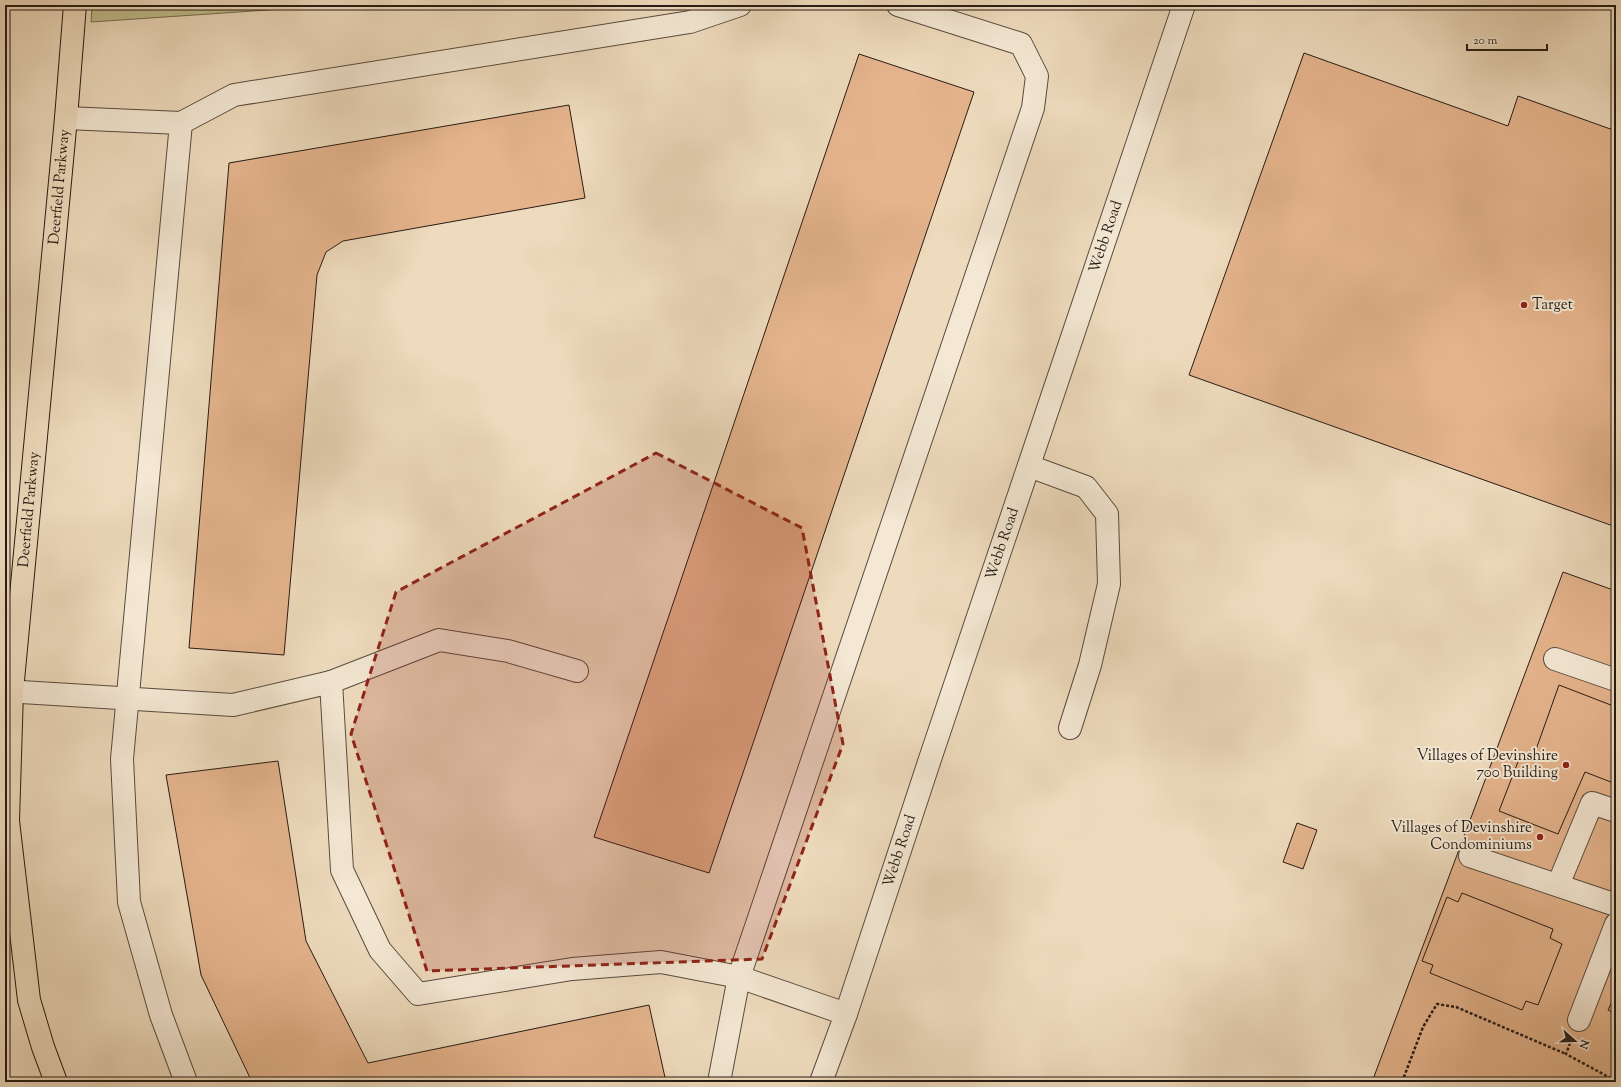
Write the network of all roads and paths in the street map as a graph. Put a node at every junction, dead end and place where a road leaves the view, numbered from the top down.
1 (75, 5) edge
2 (740, 5) edge
3 (898, 5) edge
4 (1184, 5) edge
5 (66, 118) junction
6 (181, 123) junction
7 (1029, 466) junction
8 (1555, 659) dead end
9 (577, 671) dead end
10 (1616, 680) edge
11 (331, 682) junction
12 (9, 691) edge
13 (128, 698) junction
14 (1070, 728) dead end
15 (1616, 811) edge
16 (1470, 856) dead end
17 (1558, 885) junction
18 (1616, 905) edge
19 (1616, 924) edge
20 (739, 977) junction
21 (846, 1014) junction
22 (1579, 1020) joint
23 (1566, 1054) junction
24 (1616, 1081) edge
25 (56, 1082) edge
26 (186, 1082) edge
27 (719, 1082) edge
28 (821, 1082) edge
29 (1402, 1082) edge

1 - 5 main road, Deerfield Parkway
2 - 6 street
3 - 20 street
4 - 7 street, Webb Road
5 - 6 street
5 - 12 main road, Deerfield Parkway
6 - 13 street
7 - 14 street
7 - 21 street, Webb Road
8 - 10 street
9 - 11 street
11 - 13 street
11 - 20 street
12 - 13 street
12 - 25 main road, Deerfield Parkway
13 - 26 street
15 - 17 street
16 - 17 street
17 - 18 street
19 - 22 street
20 - 21 street
20 - 27 street
21 - 28 street, Webb Road
22 - 23 path
23 - 24 path
23 - 29 path

